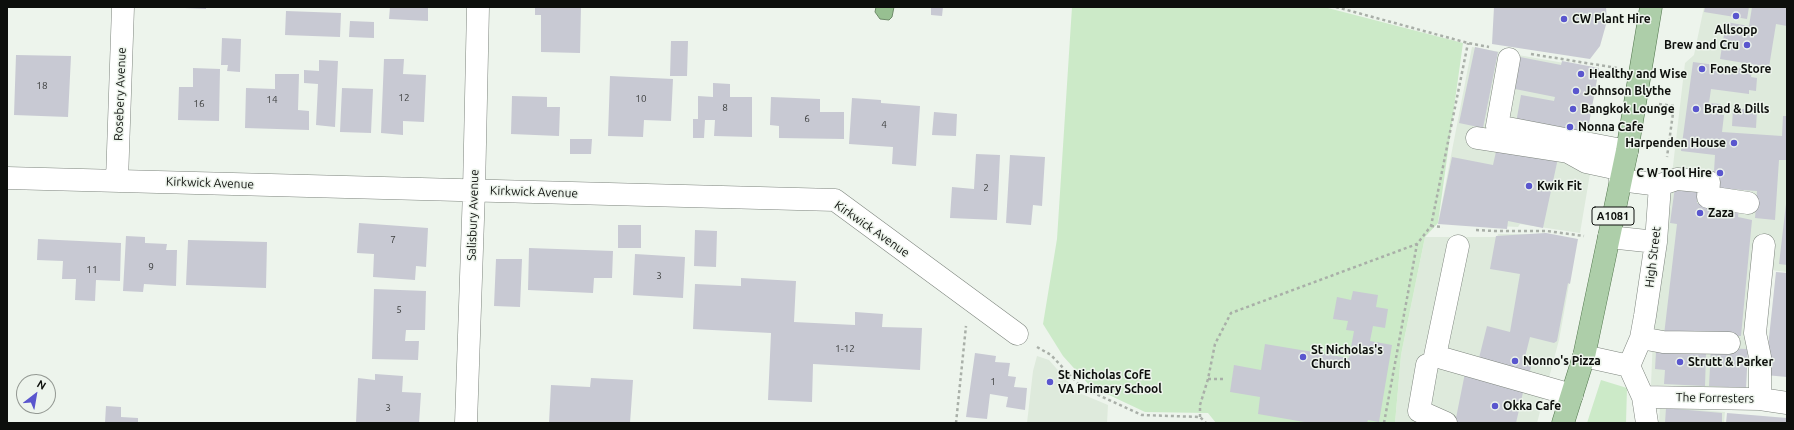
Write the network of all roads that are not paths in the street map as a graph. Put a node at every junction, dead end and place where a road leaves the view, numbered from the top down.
1 (123, 7) edge
2 (478, 7) edge
3 (1651, 7) edge
4 (1508, 53) road end
5 (1477, 138) dead end
6 (1623, 167) junction
7 (7, 178) edge
8 (117, 180) junction
9 (1660, 185) junction
10 (474, 190) junction
11 (1748, 202) dead end
12 (1609, 236) junction
13 (1656, 242) junction
14 (1764, 245) dead end
15 (1458, 246) dead end
16 (1016, 334) road end
17 (1641, 338) junction
18 (1729, 343) dead end
19 (1584, 356) junction
20 (1427, 365) dead end
21 (1629, 366) junction
22 (1572, 395) junction
23 (1643, 397) junction
24 (1760, 399) junction
25 (1787, 403) edge
26 (466, 423) edge
27 (1446, 423) edge
28 (1563, 423) edge
29 (1647, 423) edge

1 - 8 street, Rosebery Avenue
2 - 10 street, Salisbury Avenue
3 - 6 main road, A1081
4 - 6 street
5 - 6 street
6 - 9 street
6 - 12 main road, A1081
7 - 8 street, Kirkwick Avenue
8 - 10 street, Kirkwick Avenue
9 - 11 street
9 - 13 street, High Street
10 - 16 street, Kirkwick Avenue
10 - 26 street, Salisbury Avenue
12 - 13 street
12 - 19 main road, A1081
13 - 17 street, High Street
14 - 24 street
15 - 22 street
17 - 18 street
17 - 21 street, High Street
19 - 21 street
19 - 22 main road, A1081
20 - 27 street
21 - 23 street
22 - 28 main road, A1081
23 - 24 street, The Forresters
23 - 29 street
24 - 25 street, The Forresters

